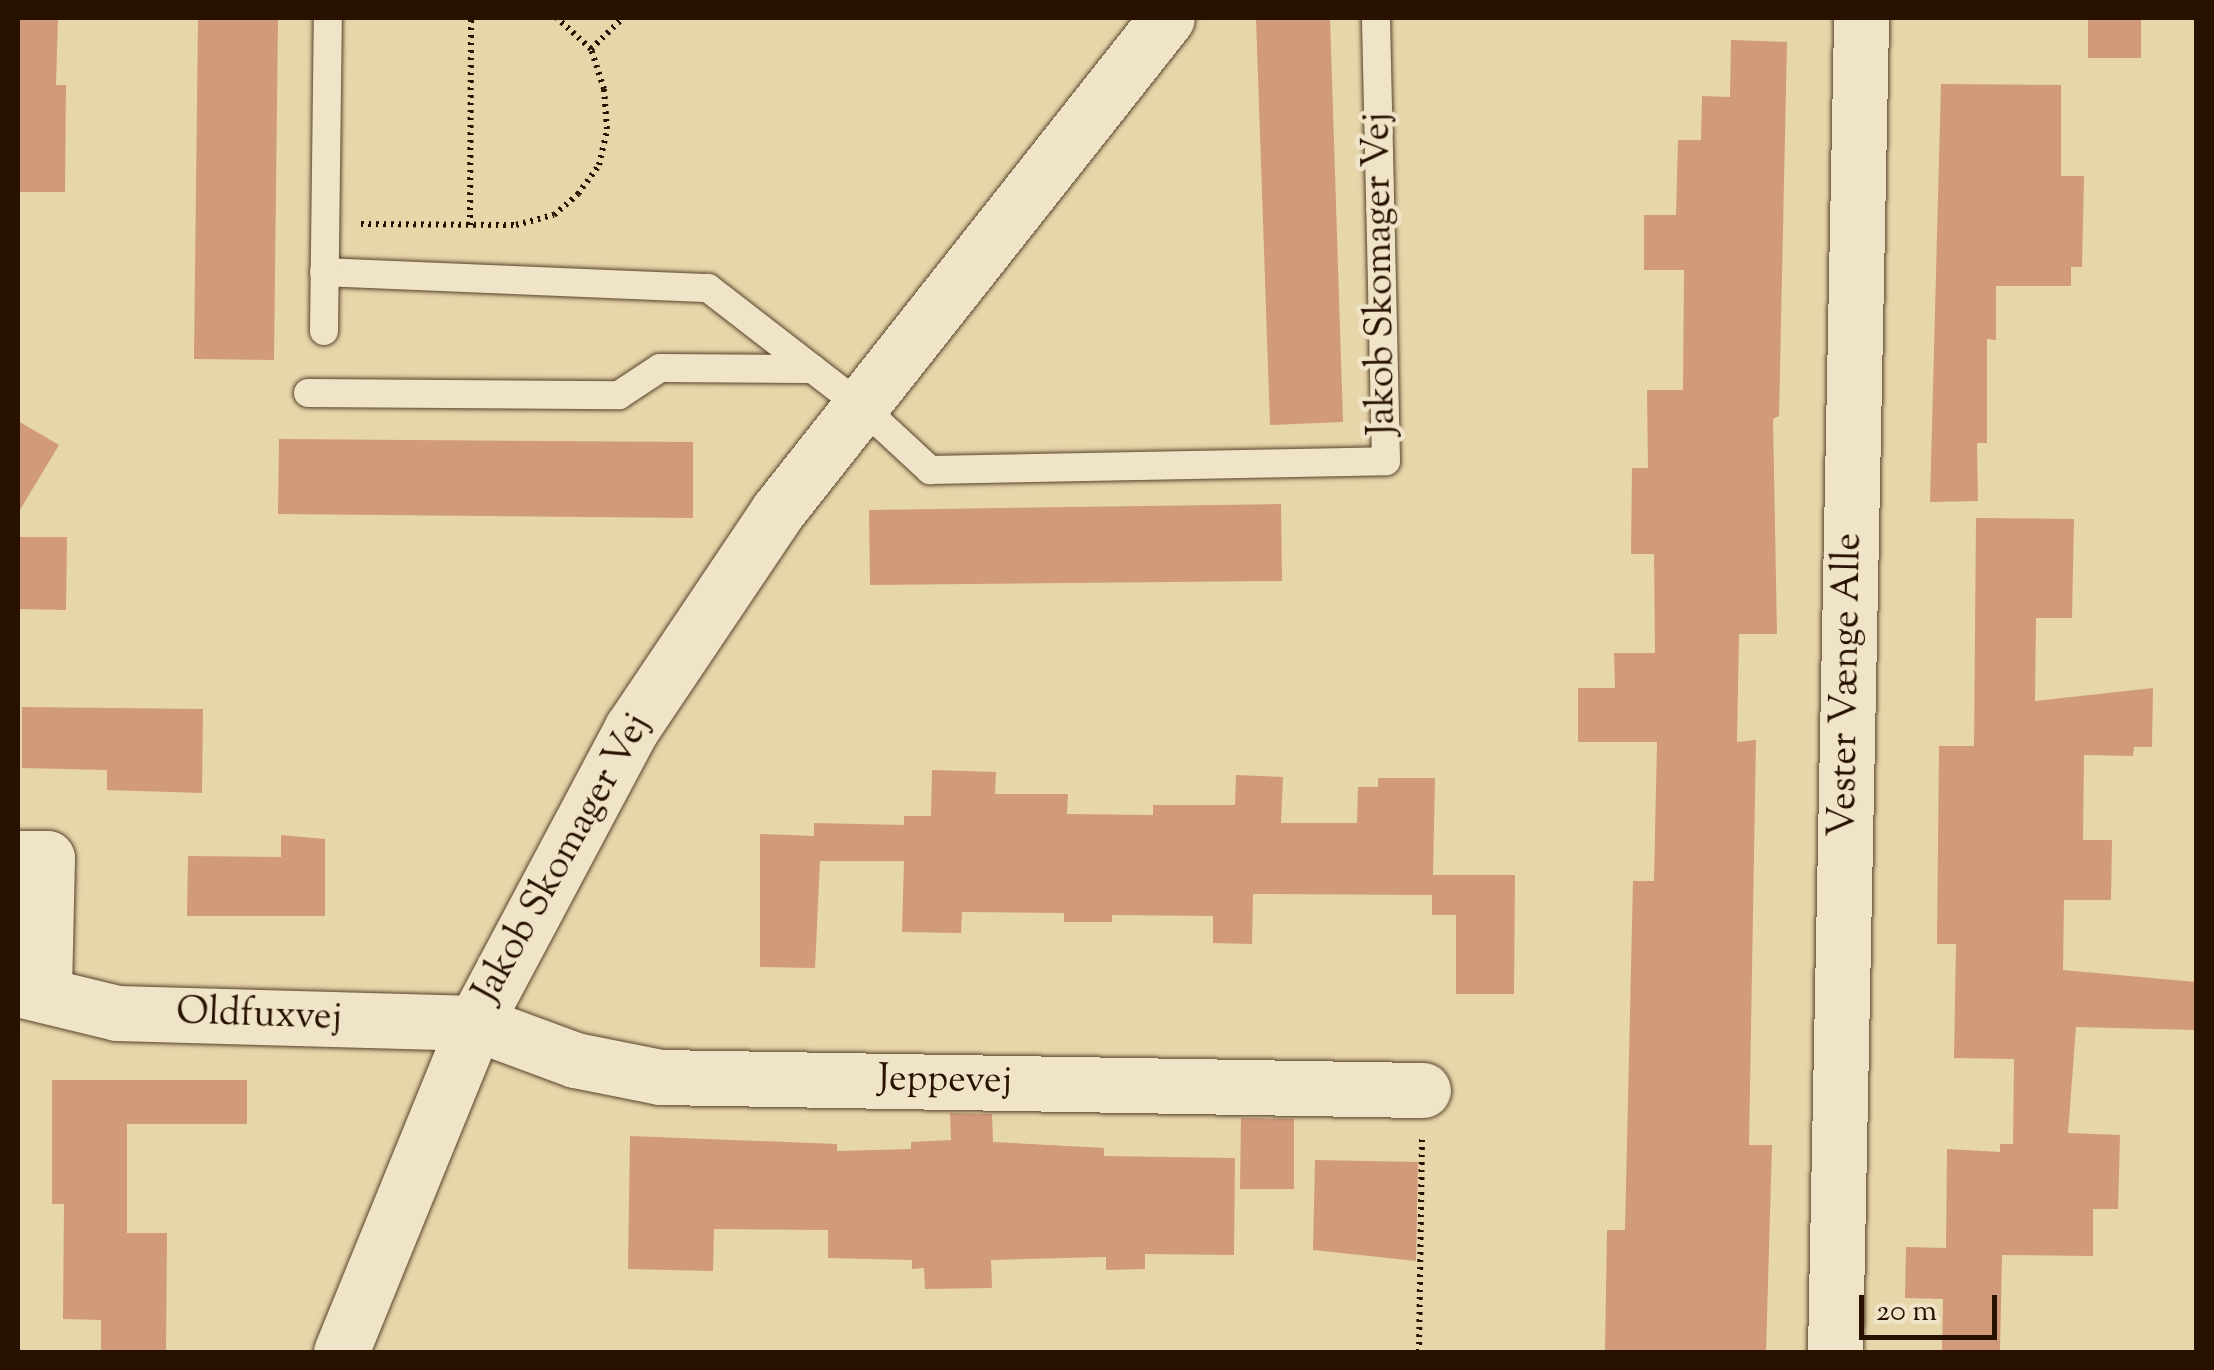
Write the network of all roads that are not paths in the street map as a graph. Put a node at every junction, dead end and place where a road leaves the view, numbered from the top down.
1 (328, 18) edge
2 (1167, 18) edge
3 (1376, 18) edge
4 (1861, 18) edge
5 (324, 272) junction
6 (324, 330) dead end
7 (813, 369) junction
8 (308, 393) dead end
9 (862, 407) junction
10 (18, 858) edge
11 (31, 992) edge
12 (475, 1023) junction
13 (1423, 1090) road end
14 (341, 1352) edge
15 (1835, 1352) edge

1 - 5 lane
2 - 9 street, Jakob Skomager Vej
3 - 9 lane, Jakob Skomager Vej
4 - 15 street, Vester Vænge Alle
5 - 6 lane
5 - 7 lane, Jakob Skomager Vej
7 - 8 lane
7 - 9 lane, Jakob Skomager Vej
9 - 12 street, Jakob Skomager Vej
10 - 11 street, Oldfuxvej
11 - 12 street, Oldfuxvej
12 - 13 street, Jeppevej
12 - 14 street, Jakob Skomager Vej

